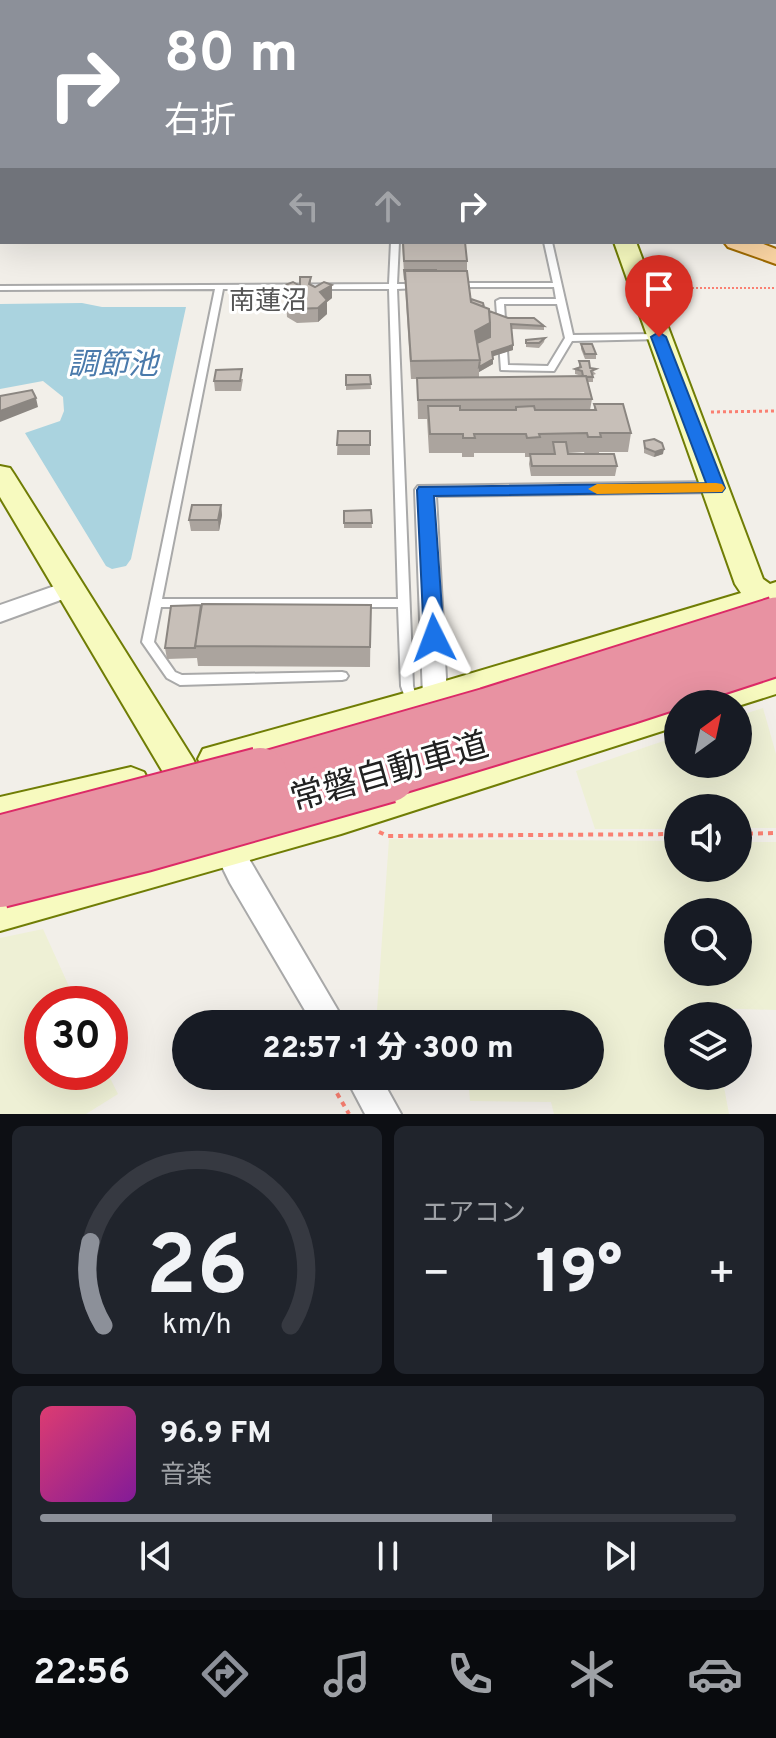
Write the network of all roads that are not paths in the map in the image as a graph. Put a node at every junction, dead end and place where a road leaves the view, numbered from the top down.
1 (395, 244) edge
2 (548, 244) edge
3 (626, 244) edge
4 (741, 244) edge
5 (776, 257) edge
6 (453, 285) edge
7 (499, 285) junction
8 (557, 285) junction
9 (220, 286) junction
10 (393, 286) junction
11 (423, 286) edge
12 (0, 288) edge
13 (500, 301) junction
14 (561, 302) junction
15 (659, 337) junction
16 (569, 338) junction
17 (0, 474) edge
18 (716, 488) junction
19 (69, 589) junction
20 (768, 602) edge
21 (156, 603) junction
22 (403, 603) junction
23 (0, 614) edge
24 (776, 655) edge
25 (342, 676) dead end
26 (776, 681) edge
27 (748, 690) edge
28 (424, 700) junction
29 (664, 717) edge
30 (180, 769) junction
31 (0, 812) edge
32 (0, 843) edge
33 (231, 852) junction
34 (0, 880) edge
35 (0, 913) edge
36 (322, 1010) edge
37 (369, 1090) edge
38 (384, 1114) edge

1 - 10 lane
2 - 8 lane
3 - 15 street
4 - 5 main road
6 - 7 lane
7 - 8 lane
7 - 13 lane
8 - 14 lane
9 - 10 lane
9 - 12 lane
9 - 21 lane
10 - 11 lane
10 - 22 lane
13 - 14 lane
13 - 16 lane
14 - 16 lane
15 - 16 lane
15 - 18 street
17 - 19 street
18 - 20 street
18 - 28 street
19 - 23 street
19 - 30 street
20 - 24 street
20 - 28 street
20 - 32 highway, 常磐自動車道, bridge
21 - 22 lane
21 - 25 lane
22 - 28 lane
24 - 34 highway, 常磐自動車道, bridge
26 - 27 street
28 - 30 street
29 - 33 street
30 - 31 street
30 - 33 street
33 - 35 street
33 - 36 street
37 - 38 street

